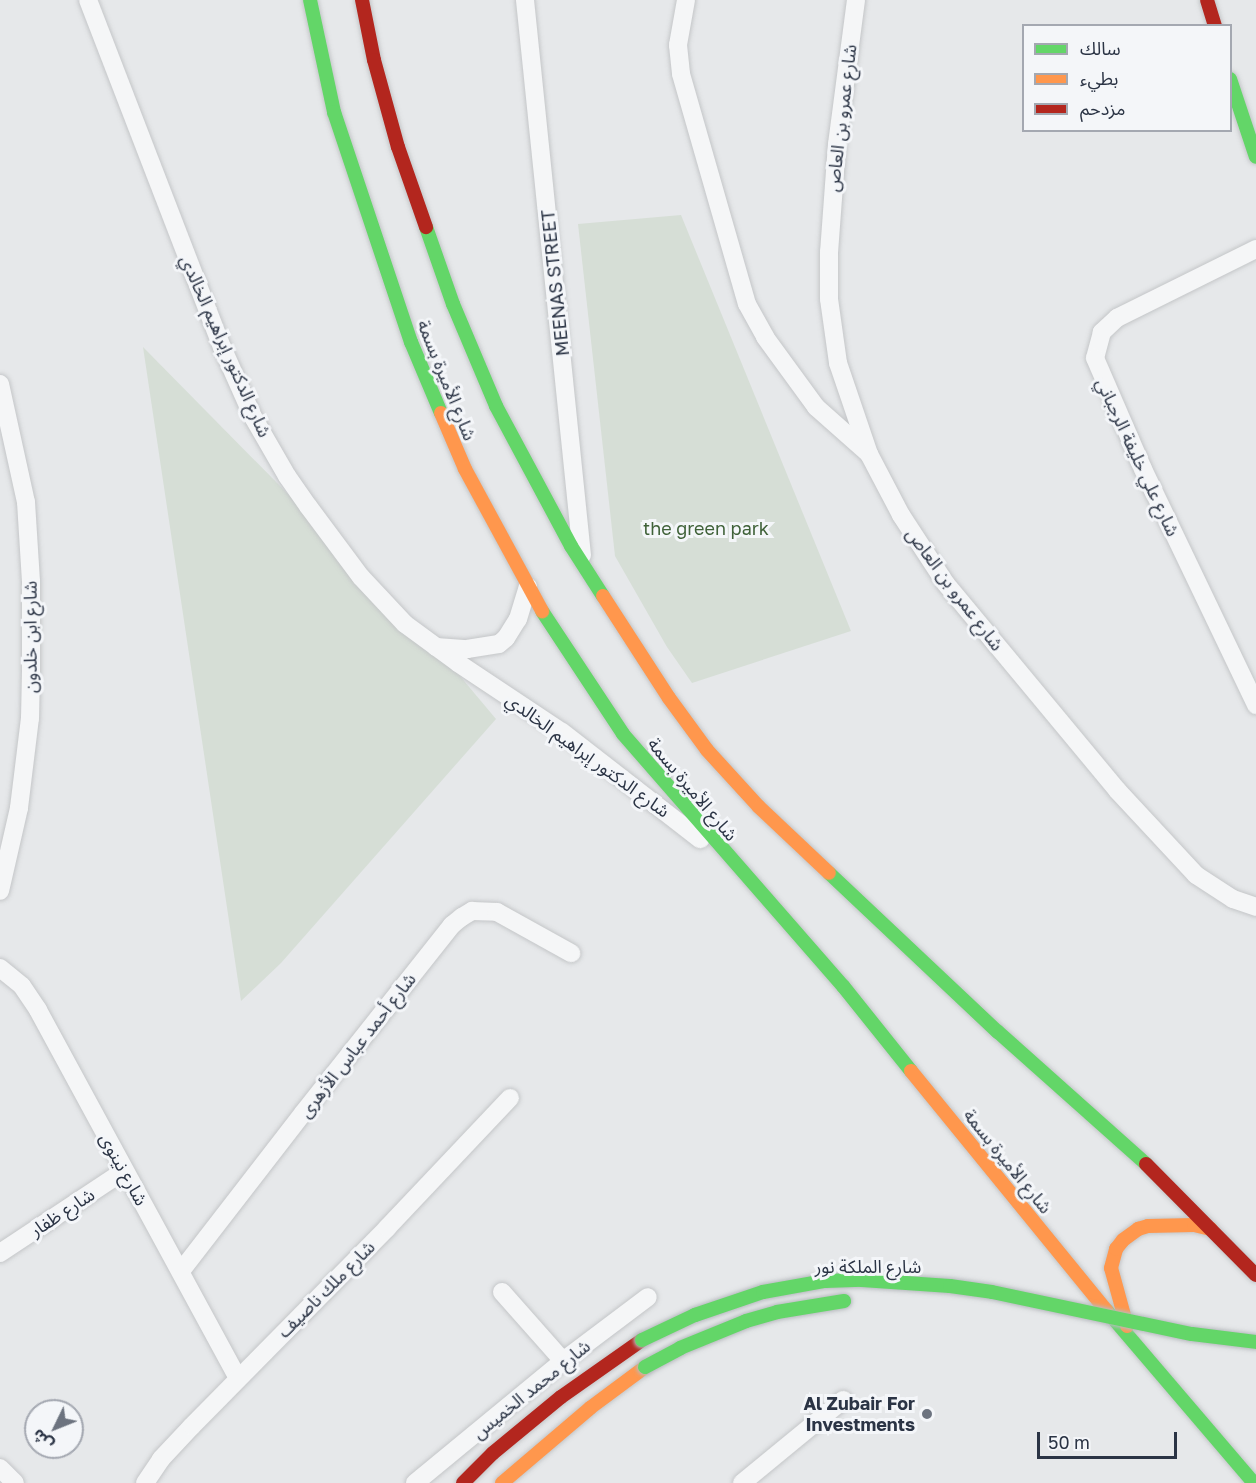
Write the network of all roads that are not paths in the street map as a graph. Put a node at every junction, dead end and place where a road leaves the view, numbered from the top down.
1 (88, 0) edge
2 (310, 0) edge
3 (362, 0) edge
4 (525, 0) edge
5 (686, 0) edge
6 (856, 0) edge
7 (1207, 0) edge
8 (1214, 24) edge
9 (1232, 85) edge
10 (1256, 157) edge
11 (1256, 249) edge
12 (0, 384) edge
13 (7, 437) edge
14 (869, 454) junction
15 (583, 565) junction
16 (528, 587) junction
17 (436, 647) junction
18 (1256, 705) edge
19 (736, 868) junction
20 (0, 891) edge
21 (1256, 907) edge
22 (571, 953) dead end
23 (0, 968) edge
24 (510, 1098) dead end
25 (124, 1171) junction
26 (1211, 1229) junction
27 (0, 1253) edge
28 (181, 1271) junction
29 (1256, 1275) edge
30 (502, 1292) dead end
31 (648, 1297) dead end
32 (855, 1301) dead end
33 (1105, 1334) dead end
34 (1129, 1335) junction
35 (1256, 1342) edge
36 (1158, 1344) dead end
37 (563, 1362) junction
38 (237, 1378) junction
39 (843, 1400) dead end
40 (1205, 1424) junction
41 (493, 1453) junction
42 (0, 1468) edge
43 (1256, 1470) edge
44 (513, 1478) edge
45 (15, 1483) edge
46 (145, 1483) edge
47 (415, 1483) edge
48 (447, 1483) edge
49 (463, 1483) edge
50 (502, 1483) edge
51 (742, 1483) edge
52 (1254, 1483) edge

1 - 17 street, شارع الدكتور إبراهيم الخالدي
2 - 16 main road, شارع الأميرة بسمة
3 - 15 main road, شارع الأميرة بسمة
4 - 15 street, MEENAS STREET
5 - 14 street
6 - 14 street, شارع عمرو بن العاص
7 - 8 main road
9 - 10 main road
11 - 18 street, شارع علي خليفة الرجباني
12 - 13 street, شارع ابن خلدون
13 - 20 street, شارع ابن خلدون
14 - 21 street, شارع عمرو بن العاص
15 - 26 main road, شارع الأميرة بسمة
16 - 17 street
16 - 19 main road, شارع الأميرة بسمة
17 - 19 street, شارع الدكتور إبراهيم الخالدي
19 - 34 main road, شارع الأميرة بسمة
22 - 28 street, شارع أحمد عباس الأزهرى
23 - 25 street, شارع نينوى
24 - 38 street, شارع ملك ناصيف
25 - 27 street, شارع ظفار
25 - 28 street, شارع نينوى
26 - 29 main road, شارع الأميرة بسمة
26 - 34 main road
28 - 38 street, شارع نينوى
30 - 37 street
31 - 37 street, شارع محمد الخميس
32 - 44 main road, شارع الملكة نور, bridge
33 - 36 main road
34 - 40 main road, شارع الأميرة بسمة
35 - 41 main road, شارع الملكة نور, bridge
37 - 47 street, شارع محمد الخميس
38 - 46 street, شارع ملك ناصيف
39 - 51 street
40 - 43 main road
40 - 52 main road, شارع الأميرة بسمة
41 - 48 main road
41 - 49 main road, شارع الملكة نور
42 - 45 street
44 - 50 main road, شارع الملكة نور

